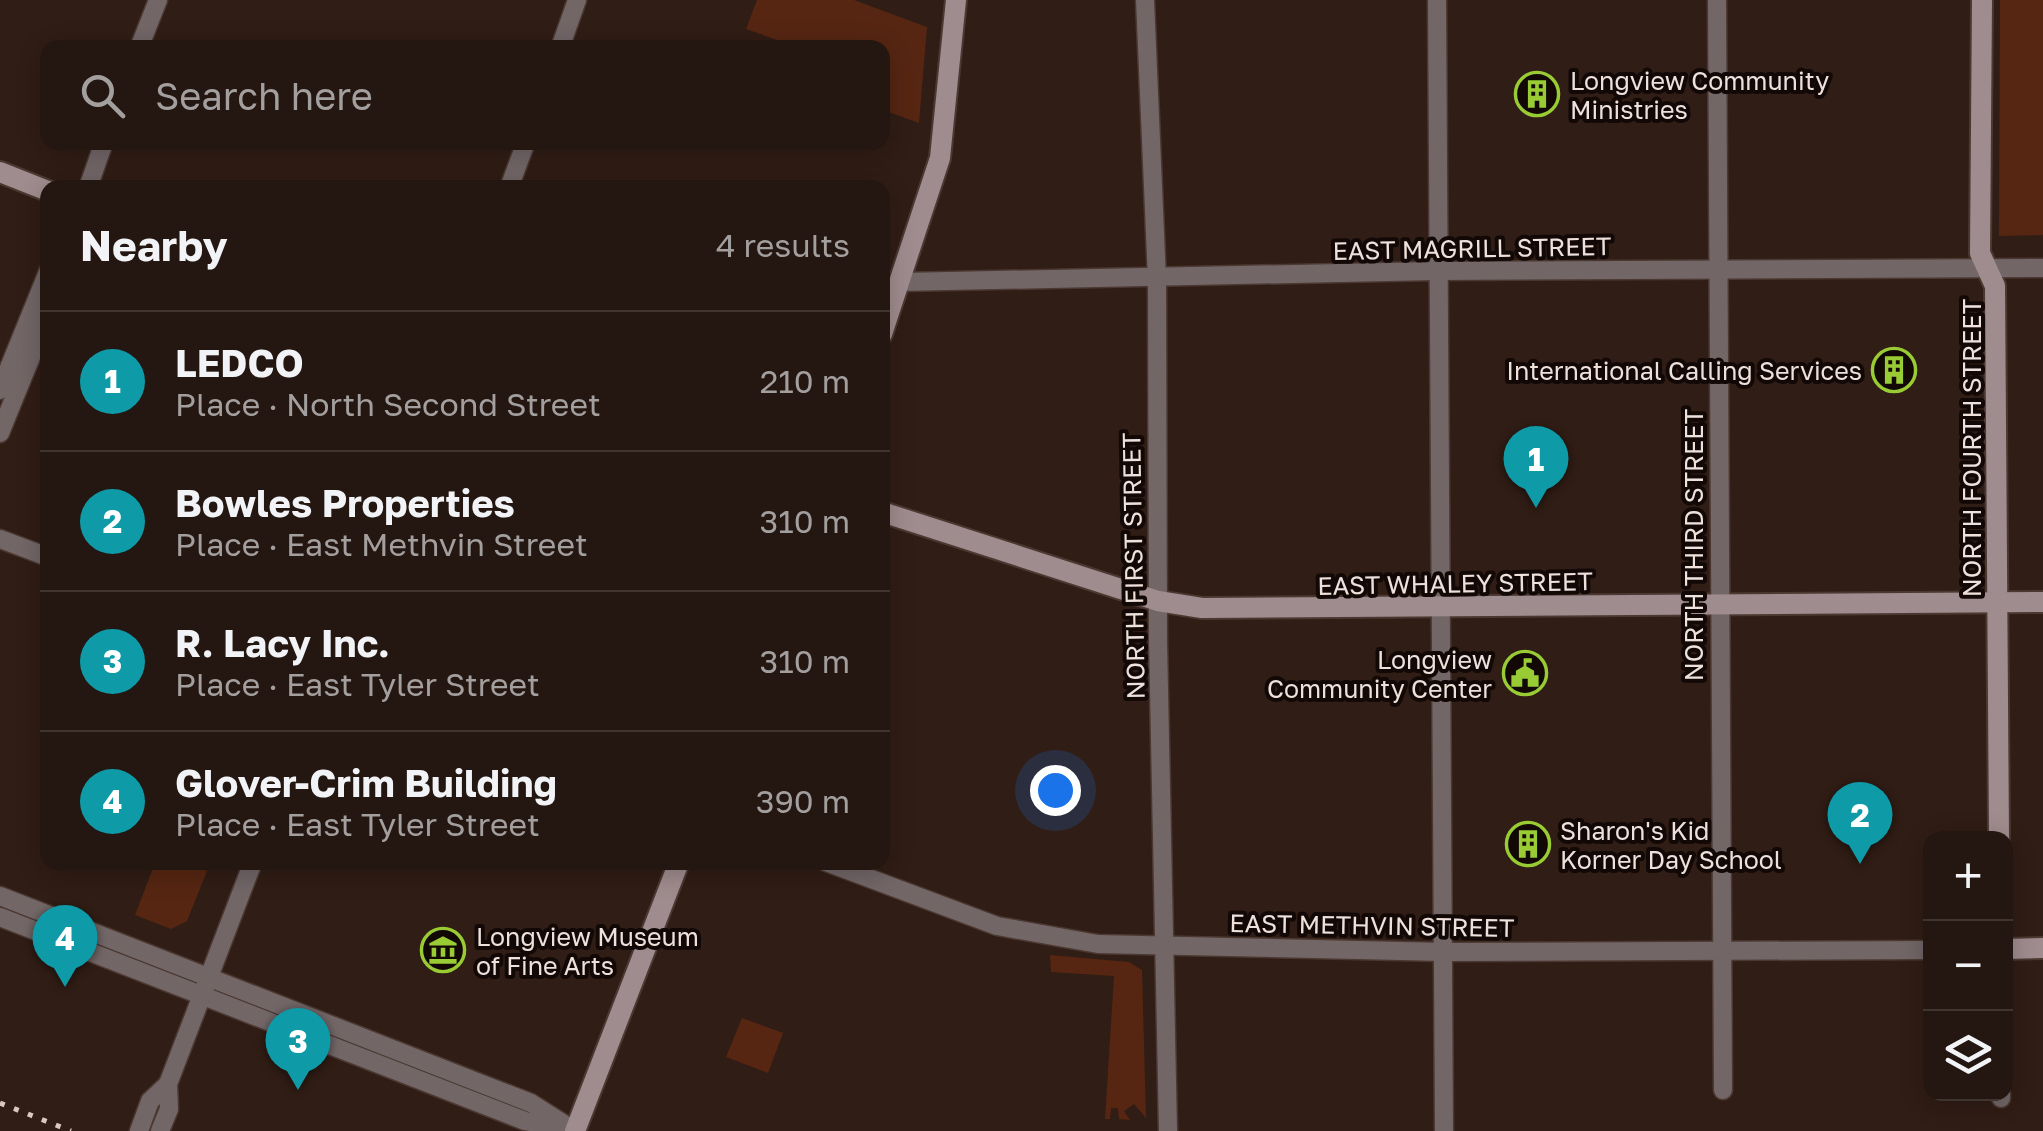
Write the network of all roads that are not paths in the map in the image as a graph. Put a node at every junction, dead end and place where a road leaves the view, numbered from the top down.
1 (158, 0) edge
2 (578, 0) edge
3 (956, 0) edge
4 (1145, 0) edge
5 (1437, 0) edge
6 (1717, 0) edge
7 (1982, 0) edge
8 (143, 40) edge
9 (563, 40) edge
10 (101, 150) edge
11 (523, 150) edge
12 (0, 172) edge
13 (91, 180) edge
14 (512, 180) edge
15 (40, 188) edge
16 (2043, 268) edge
17 (1987, 269) junction
18 (1716, 270) junction
19 (1435, 271) junction
20 (1157, 280) junction
21 (902, 282) junction
22 (40, 292) edge
23 (890, 313) edge
24 (40, 334) edge
25 (0, 390) edge
26 (0, 433) edge
27 (890, 515) edge
28 (0, 539) edge
29 (40, 554) edge
30 (1158, 601) junction
31 (1996, 602) junction
32 (2043, 602) edge
33 (1718, 606) junction
34 (1440, 608) junction
35 (1998, 831) edge
36 (250, 870) edge
37 (676, 870) edge
38 (847, 870) edge
39 (0, 896) edge
40 (0, 917) edge
41 (1162, 946) junction
42 (2043, 948) edge
43 (2013, 949) edge
44 (1923, 950) edge
45 (1444, 952) junction
46 (1721, 952) junction
47 (209, 978) junction
48 (202, 996) junction
49 (168, 1084) junction
50 (1723, 1090) dead end
51 (139, 1131) edge
52 (160, 1131) edge
53 (575, 1131) edge
54 (1168, 1131) edge
55 (1444, 1131) edge

1 - 8 street
2 - 9 street
3 - 21 street
4 - 20 street, NORTH FIRST STREET
5 - 19 street
6 - 18 street, NORTH THIRD STREET
7 - 17 street, NORTH FOURTH STREET
10 - 13 street
11 - 14 street
12 - 15 street
16 - 17 street, EAST MAGRILL STREET
17 - 18 street, EAST MAGRILL STREET
17 - 31 street, NORTH FOURTH STREET
18 - 19 street, EAST MAGRILL STREET
18 - 33 street, NORTH THIRD STREET
19 - 20 street, EAST MAGRILL STREET
19 - 34 street
20 - 21 street, EAST MAGRILL STREET
20 - 30 street, NORTH FIRST STREET
21 - 23 street
22 - 25 street
24 - 26 street
27 - 30 street, EAST WHALEY STREET
28 - 29 street
30 - 34 street, EAST WHALEY STREET
30 - 41 street, NORTH FIRST STREET
31 - 32 street, EAST WHALEY STREET
31 - 33 street, EAST WHALEY STREET
31 - 35 street, NORTH FOURTH STREET
33 - 34 street, EAST WHALEY STREET
33 - 46 street, NORTH THIRD STREET
34 - 45 street
36 - 47 street
37 - 53 street
38 - 41 street, EAST METHVIN STREET
39 - 47 street
40 - 48 street
41 - 45 street, EAST METHVIN STREET
41 - 54 street, NORTH FIRST STREET
42 - 43 street
44 - 46 street, EAST METHVIN STREET
45 - 46 street, EAST METHVIN STREET
45 - 55 street
46 - 50 street, NORTH THIRD STREET
47 - 48 street
47 - 53 street
48 - 49 street
48 - 53 street
49 - 51 street
49 - 52 street

